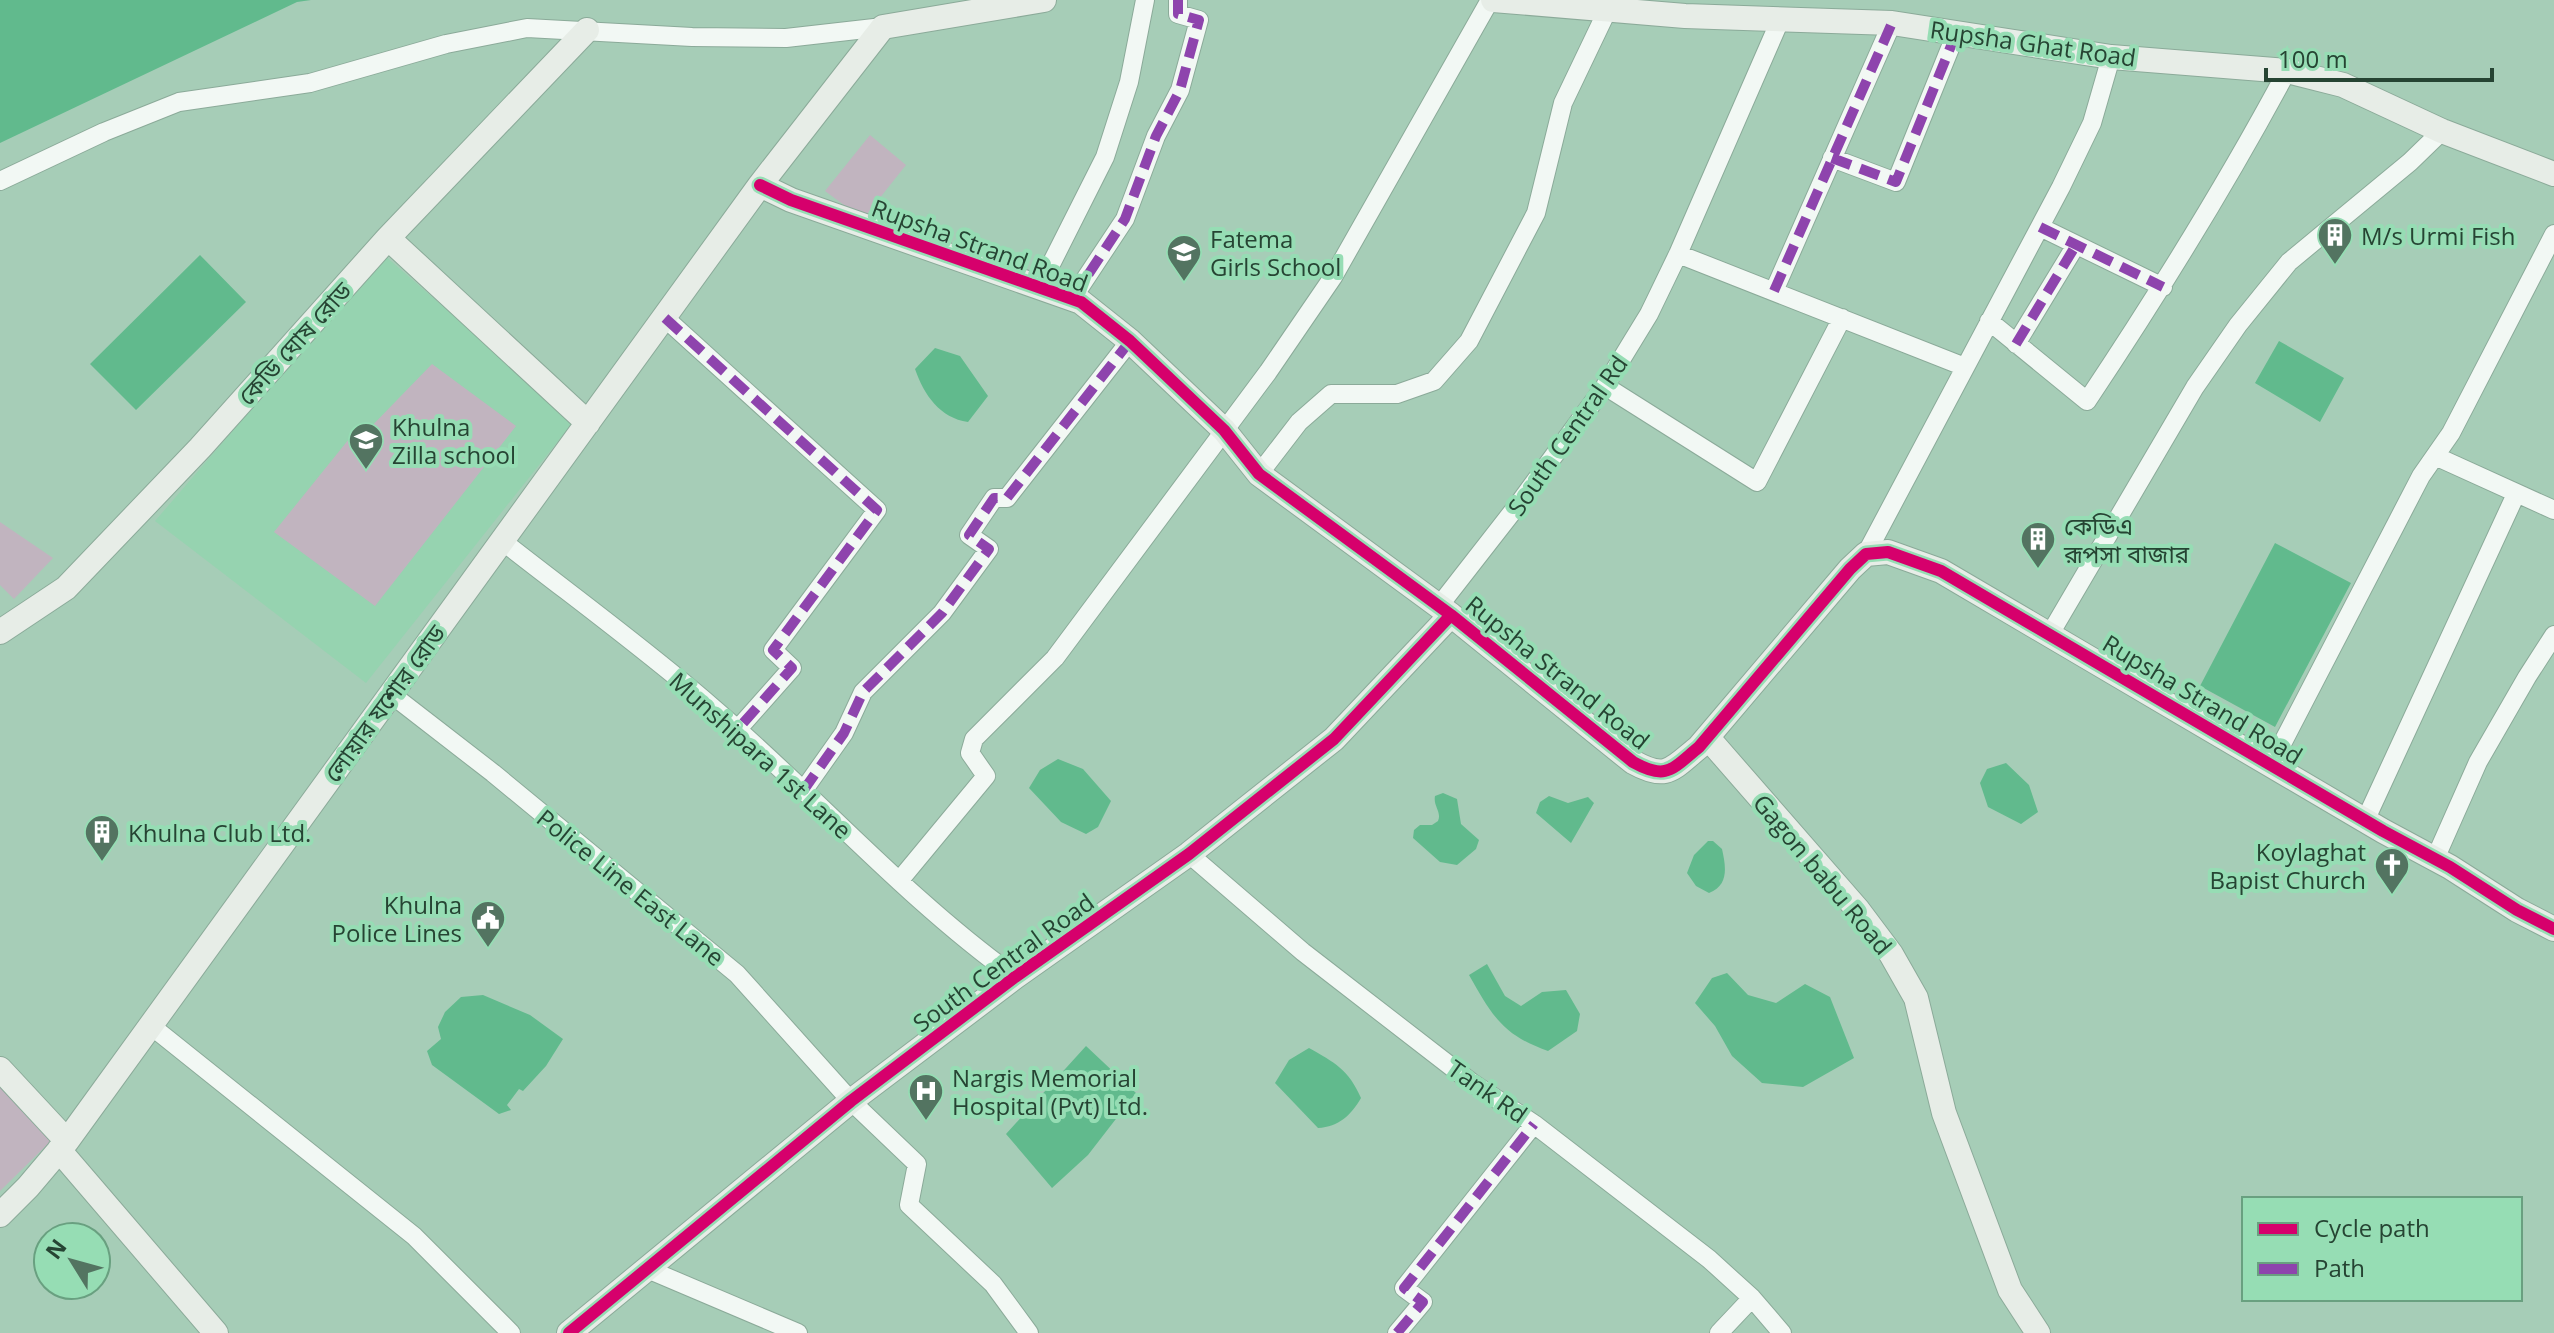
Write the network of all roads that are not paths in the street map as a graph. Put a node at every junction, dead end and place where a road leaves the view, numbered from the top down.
1 (1044, 0) edge
2 (1145, 0) edge
3 (1178, 0) edge
4 (1492, 0) edge
5 (1607, 11) junction
6 (1781, 18) junction
7 (1892, 23) junction
8 (883, 27) junction
9 (587, 30) junction
10 (1957, 31) junction
11 (2111, 57) junction
12 (2287, 71) junction
13 (2442, 131) junction
14 (1832, 158) junction
15 (2554, 174) edge
16 (0, 181) edge
17 (760, 185) junction
18 (2040, 227) junction
19 (2554, 234) edge
20 (388, 238) junction
21 (2076, 245) junction
22 (1678, 254) junction
23 (2163, 287) junction
24 (1039, 288) junction
25 (1774, 291) junction
26 (1072, 299) junction
27 (665, 318) junction
28 (1842, 318) junction
29 (1989, 321) junction
30 (1130, 341) junction
31 (2016, 344) junction
32 (1965, 367) junction
33 (1605, 386) junction
34 (588, 423) junction
35 (1224, 430) junction
36 (2435, 456) junction
37 (1259, 474) junction
38 (2516, 494) junction
39 (2554, 510) edge
40 (501, 540) junction
41 (1866, 554) junction
42 (1445, 610) junction
43 (0, 632) edge
44 (2050, 634) junction
45 (2554, 635) edge
46 (391, 694) junction
47 (737, 730) junction
48 (1708, 738) junction
49 (2271, 765) junction
50 (803, 791) junction
51 (2365, 821) junction
52 (1189, 854) junction
53 (2435, 859) junction
54 (899, 881) junction
55 (2554, 929) edge
56 (1015, 977) junction
57 (150, 1025) junction
58 (0, 1069) edge
59 (851, 1101) junction
60 (1534, 1124) junction
61 (63, 1145) junction
62 (0, 1215) edge
63 (645, 1268) junction
64 (1752, 1298) junction
65 (216, 1333) edge
66 (511, 1333) edge
67 (569, 1333) edge
68 (798, 1333) edge
69 (1029, 1333) edge
70 (1397, 1333) edge
71 (1719, 1333) edge
72 (1782, 1333) edge
73 (2038, 1333) edge

1 - 8 street
2 - 24 street
3 - 26 street
4 - 5 street, Rupsha Ghat Road
4 - 35 street
5 - 6 street, Rupsha Ghat Road
5 - 37 street
6 - 7 street, Rupsha Ghat Road
6 - 22 street, South Central Rd
7 - 10 street, Rupsha Ghat Road
7 - 14 street
8 - 9 street
8 - 17 street, লোয়ার যশোর রোড
9 - 16 street
9 - 20 street, কেডি ঘোষ রোড
10 - 11 street, Rupsha Ghat Road
10 - 14 street
11 - 12 street, Rupsha Ghat Road
11 - 18 street
12 - 13 street, Rupsha Ghat Road
12 - 23 street
13 - 15 street, Rupsha Ghat Road
13 - 44 street
14 - 25 street
17 - 24 street, Rupsha Strand Road
17 - 27 street, লোয়ার যশোর রোড
18 - 21 street
18 - 29 street
19 - 36 street
20 - 34 street
20 - 43 street, কেডি ঘোষ রোড
21 - 23 street
21 - 31 street
22 - 25 street
22 - 33 street, South Central Rd
23 - 31 street
24 - 26 street, Rupsha Strand Road
25 - 28 street
26 - 30 street, Rupsha Strand Road
27 - 34 street, লোয়ার যশোর রোড
27 - 47 street
28 - 32 street
28 - 33 street
29 - 31 street
29 - 32 street
30 - 35 street, Rupsha Strand Road
30 - 50 street
32 - 41 street
33 - 42 street, South Central Rd
34 - 40 street, লোয়ার যশোর রোড
35 - 37 street, Rupsha Strand Road
35 - 54 street
36 - 38 street
36 - 49 street
37 - 42 street, Rupsha Strand Road
38 - 39 street
38 - 51 street
40 - 46 street, লোয়ার যশোর রোড
40 - 47 street, Munshipara 1st Lane
41 - 44 street, Rupsha Strand Road
41 - 48 street, Rupsha Strand Road
42 - 48 street, Rupsha Strand Road
42 - 52 street, South Central Road
44 - 49 street, Rupsha Strand Road
45 - 53 street
46 - 57 street, লোয়ার যশোর রোড
46 - 59 street, Police Line East Lane
47 - 50 street, Munshipara 1st Lane
48 - 73 street, Gagon babu Road
49 - 51 street, Rupsha Strand Road
50 - 54 street, Munshipara 1st Lane
51 - 53 street, Rupsha Strand Road
52 - 56 street, South Central Road
52 - 60 street, Tank Rd
53 - 55 street, Rupsha Strand Road
54 - 56 street, Munshipara 1st Lane
56 - 59 street, South Central Road
57 - 61 street, লোয়ার যশোর রোড
57 - 66 street
58 - 61 street
59 - 63 street, South Central Road
59 - 69 street, Police Line East Lane
60 - 64 street, Tank Rd
60 - 70 street
61 - 62 street, লোয়ার যশোর রোড
61 - 65 street
63 - 67 street, South Central Road
63 - 68 street
64 - 71 street
64 - 72 street, Tank Rd

